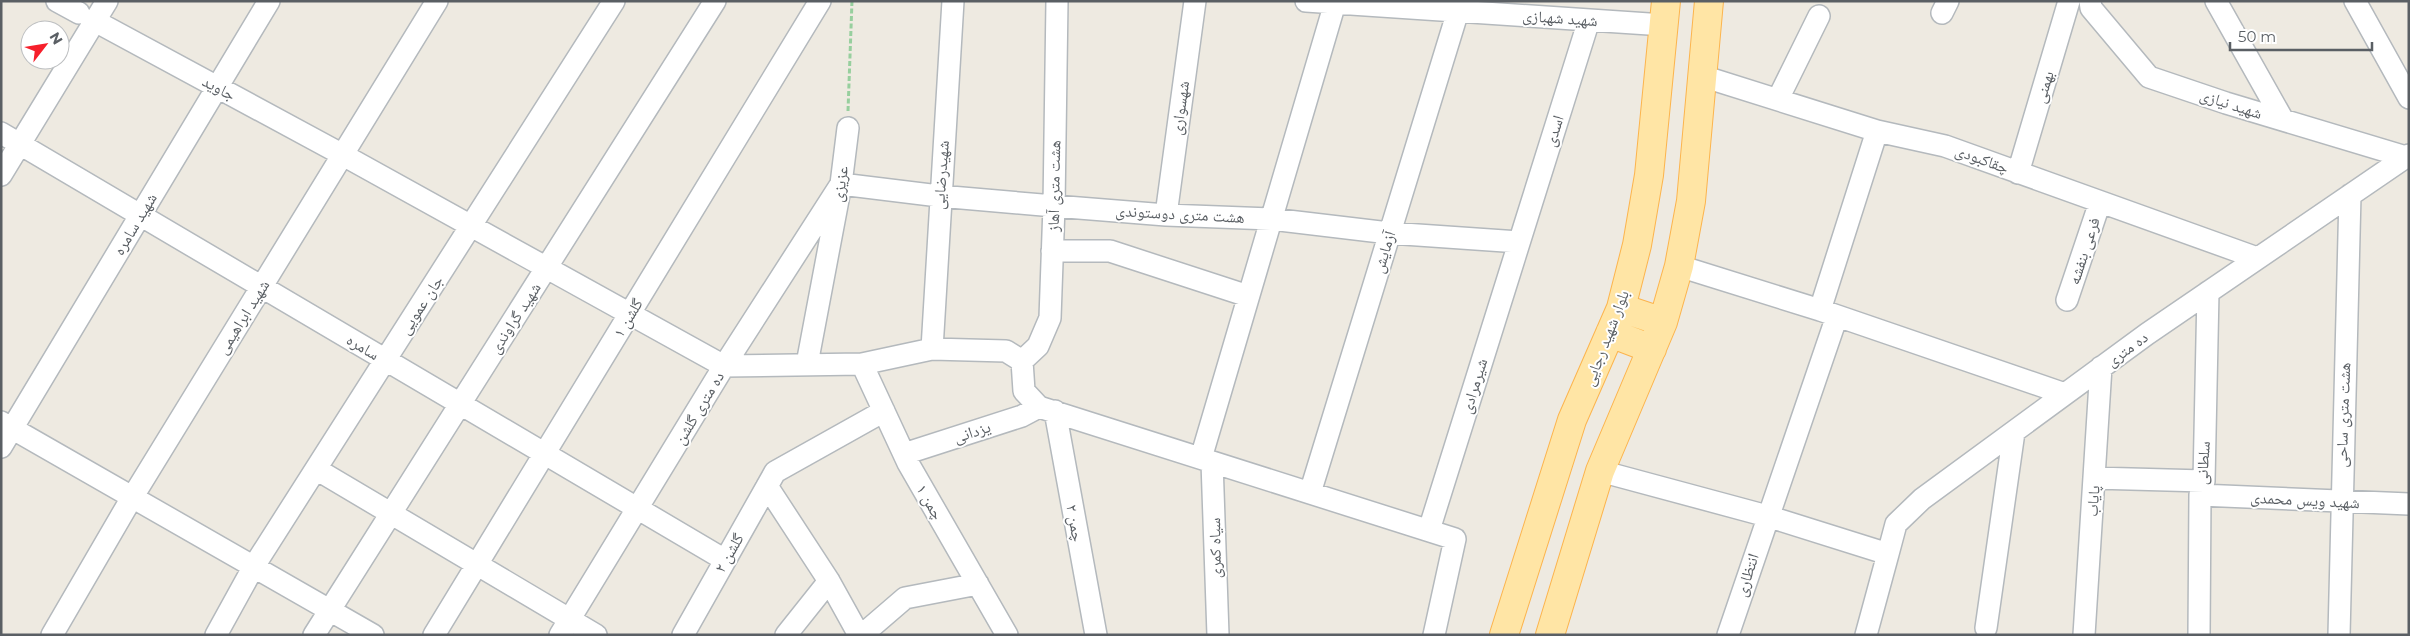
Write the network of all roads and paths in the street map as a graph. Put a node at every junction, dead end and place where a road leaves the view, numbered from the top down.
1 (57, 1) edge
2 (107, 1) edge
3 (269, 1) edge
4 (437, 1) edge
5 (614, 1) edge
6 (715, 1) edge
7 (820, 1) edge
8 (852, 1) edge
9 (953, 1) edge
10 (1057, 1) edge
11 (1195, 1) edge
12 (1306, 1) edge
13 (1709, 1) edge
14 (2069, 1) edge
15 (2090, 1) edge
16 (2216, 1) edge
17 (2355, 1) edge
18 (1348, 3) edge
19 (1458, 6) edge
20 (1665, 13) edge
21 (1819, 16) dead end
22 (87, 17) junction
23 (1589, 20) junction
24 (1702, 76) junction
25 (217, 88) junction
26 (1778, 98) junction
27 (2409, 98) edge
28 (2283, 120) junction
29 (848, 128) joint
30 (1877, 131) junction
31 (1, 133) edge
32 (20, 144) junction
33 (343, 155) junction
34 (2408, 156) edge
35 (2018, 173) junction
36 (1, 175) edge
37 (841, 184) junction
38 (2350, 195) junction
39 (939, 196) junction
40 (2100, 202) junction
41 (1054, 206) junction
42 (140, 215) junction
43 (1166, 215) junction
44 (1271, 219) junction
45 (472, 226) junction
46 (1390, 233) junction
47 (1520, 242) junction
48 (1052, 251) junction
49 (2257, 258) junction
50 (1679, 266) junction
51 (547, 268) junction
52 (262, 287) junction
53 (2208, 292) junction
54 (1248, 296) junction
55 (2068, 300) dead end
56 (1621, 308) junction
57 (1829, 313) junction
58 (631, 314) junction
59 (1663, 322) junction
60 (1610, 333) junction
61 (1652, 349) junction
62 (932, 350) junction
63 (386, 360) junction
64 (1022, 361) junction
65 (807, 364) junction
66 (862, 364) junction
67 (724, 366) junction
68 (2101, 368) junction
69 (2065, 394) junction
70 (460, 404) junction
71 (1047, 409) junction
72 (884, 411) junction
73 (7, 425) edge
74 (2014, 432) junction
75 (1, 447) edge
76 (545, 454) junction
77 (904, 454) junction
78 (1207, 460) junction
79 (316, 470) junction
80 (1600, 471) junction
81 (2094, 478) junction
82 (771, 479) junction
83 (2202, 488) junction
84 (1310, 493) junction
85 (133, 496) junction
86 (2341, 502) junction
87 (2409, 504) edge
88 (639, 509) junction
89 (390, 513) junction
90 (1767, 516) junction
91 (1430, 530) junction
92 (1880, 551) junction
93 (725, 560) junction
94 (477, 565) junction
95 (254, 566) junction
96 (828, 581) junction
97 (978, 584) junction
98 (329, 609) junction
99 (565, 627) edge
100 (1986, 628) dead end
101 (52, 635) edge
102 (216, 635) edge
103 (314, 635) edge
104 (374, 635) edge
105 (434, 635) edge
106 (596, 635) edge
107 (683, 635) edge
108 (786, 635) edge
109 (860, 635) edge
110 (1007, 635) edge
111 (1096, 635) edge
112 (1218, 635) edge
113 (1434, 635) edge
114 (1504, 635) edge
115 (1550, 635) edge
116 (1728, 635) edge
117 (1866, 635) edge
118 (2084, 635) edge
119 (2199, 635) edge
120 (2339, 635) edge

1 - 22 street, جاوید
2 - 22 street
3 - 25 street, شهید سامره
4 - 33 street, شهید ابراهیمی
5 - 45 street, جان عمویی
6 - 51 street, شهید گراوندی
7 - 58 street, گلشن ۱
8 - 29 path
9 - 39 street, شهیدرضایی
10 - 41 street, هشت متری آهاز
11 - 43 street, شهسواری
12 - 18 street, شهید شهبازی
13 - 24 main road
14 - 35 street, بهمنی
15 - 28 street, شهید نیازی
16 - 28 street
17 - 27 street
18 - 19 street, شهید شهبازی
18 - 44 street, سیاه کمری
19 - 23 street, شهید شهبازی
19 - 46 street, آزمایش
20 - 23 street, شهید شهبازی
20 - 56 main road, بلوار شهید رجایی
21 - 26 street
22 - 25 street, جاوید
22 - 32 street
23 - 47 street, اسدی
24 - 26 street, چقاکبودی
24 - 50 main road
25 - 33 street, جاوید
25 - 42 street, شهید سامره
26 - 30 street, چقاکبودی
28 - 34 street, شهید نیازی
29 - 37 street, عزیزی
30 - 35 street, چقاکبودی
30 - 57 street, انتظاری
31 - 32 street, سامره
32 - 36 street
32 - 42 street, سامره
33 - 45 street, جاوید
33 - 52 street, شهید ابراهیمی
34 - 38 street, ده متری
35 - 40 street, چقاکبودی
37 - 39 street, هشت متری دوستوندی
37 - 65 street, عزیزی
37 - 67 street, ده متری گلشن
38 - 49 street, ده متری
38 - 86 street, هشت متری ساحی
39 - 41 street, هشت متری دوستوندی
39 - 62 street, شهیدرضایی
40 - 49 street, چقاکبودی
40 - 55 street, فرعی بنفشه
41 - 43 street, هشت متری دوستوندی
41 - 48 street, هشت متری آهاز
42 - 52 street, سامره
42 - 73 street, شهید سامره
43 - 44 street, هشت متری دوستوندی
44 - 46 street, هشت متری دوستوندی
44 - 54 street, سیاه کمری
45 - 51 street, جاوید
45 - 63 street, جان عمویی
46 - 47 street, هشت متری دوستوندی
46 - 84 street, آزمایش
47 - 91 street, شیرمرادی
48 - 54 street
48 - 64 street, هشت متری آهاز
49 - 53 street, ده متری
50 - 57 street
50 - 59 main road
51 - 58 street, جاوید
51 - 70 street, شهید گراوندی
52 - 63 street, سامره
52 - 85 street, شهید ابراهیمی
53 - 68 street, ده متری
53 - 83 street, سلطانی
54 - 78 street, سیاه کمری
56 - 59 main road
56 - 60 main road, بلوار شهید رجایی
57 - 69 street
57 - 90 street, انتظاری
58 - 67 street, جاوید
58 - 76 street, گلشن ۱
59 - 61 main road
60 - 61 main road
60 - 114 main road, بلوار شهید رجایی
61 - 80 main road
62 - 64 street
62 - 66 street
63 - 70 street, سامره
63 - 79 street, جان عمویی
64 - 71 street
65 - 66 street
65 - 67 street
66 - 72 street, چمن ۱
67 - 88 street, ده متری گلشن
68 - 69 street, ده متری
68 - 81 street, پایاب
69 - 74 street, ده متری
70 - 76 street, سامره
70 - 89 street, شهید گراوندی
71 - 77 street, یزدانی
71 - 78 street
71 - 111 street, چمن ۲
72 - 77 street, چمن ۱
72 - 82 street
73 - 75 street, شهید سامره
73 - 85 street
74 - 92 street, ده متری
74 - 100 street
76 - 88 street, سامره
76 - 94 street, گلشن ۱
77 - 97 street, چمن ۱
78 - 84 street
78 - 112 street, سیاه کمری
79 - 89 street
79 - 95 street, جان عمویی
80 - 90 street
80 - 115 main road
81 - 83 street, شهید ویس محمدی
81 - 118 street, پایاب
82 - 93 street, گلشن ۲
82 - 96 street
83 - 86 street, شهید ویس محمدی
83 - 119 street, سلطانی
84 - 91 street
85 - 95 street
85 - 101 street, شهید ابراهیمی
86 - 87 street, شهید ویس محمدی
86 - 120 street, هشت متری ساحی
88 - 93 street, سامره
88 - 99 street, ده متری گلشن
89 - 94 street
89 - 98 street, شهید گراوندی
90 - 92 street
90 - 116 street, انتظاری
91 - 113 street
92 - 117 street, ده متری
93 - 107 street, گلشن ۲
94 - 99 street
94 - 105 street, گلشن ۱
95 - 98 street
95 - 102 street, جان عمویی
96 - 108 street
96 - 109 street
97 - 109 street
97 - 110 street, چمن ۱
98 - 103 street, شهید گراوندی
98 - 104 street
99 - 106 street

